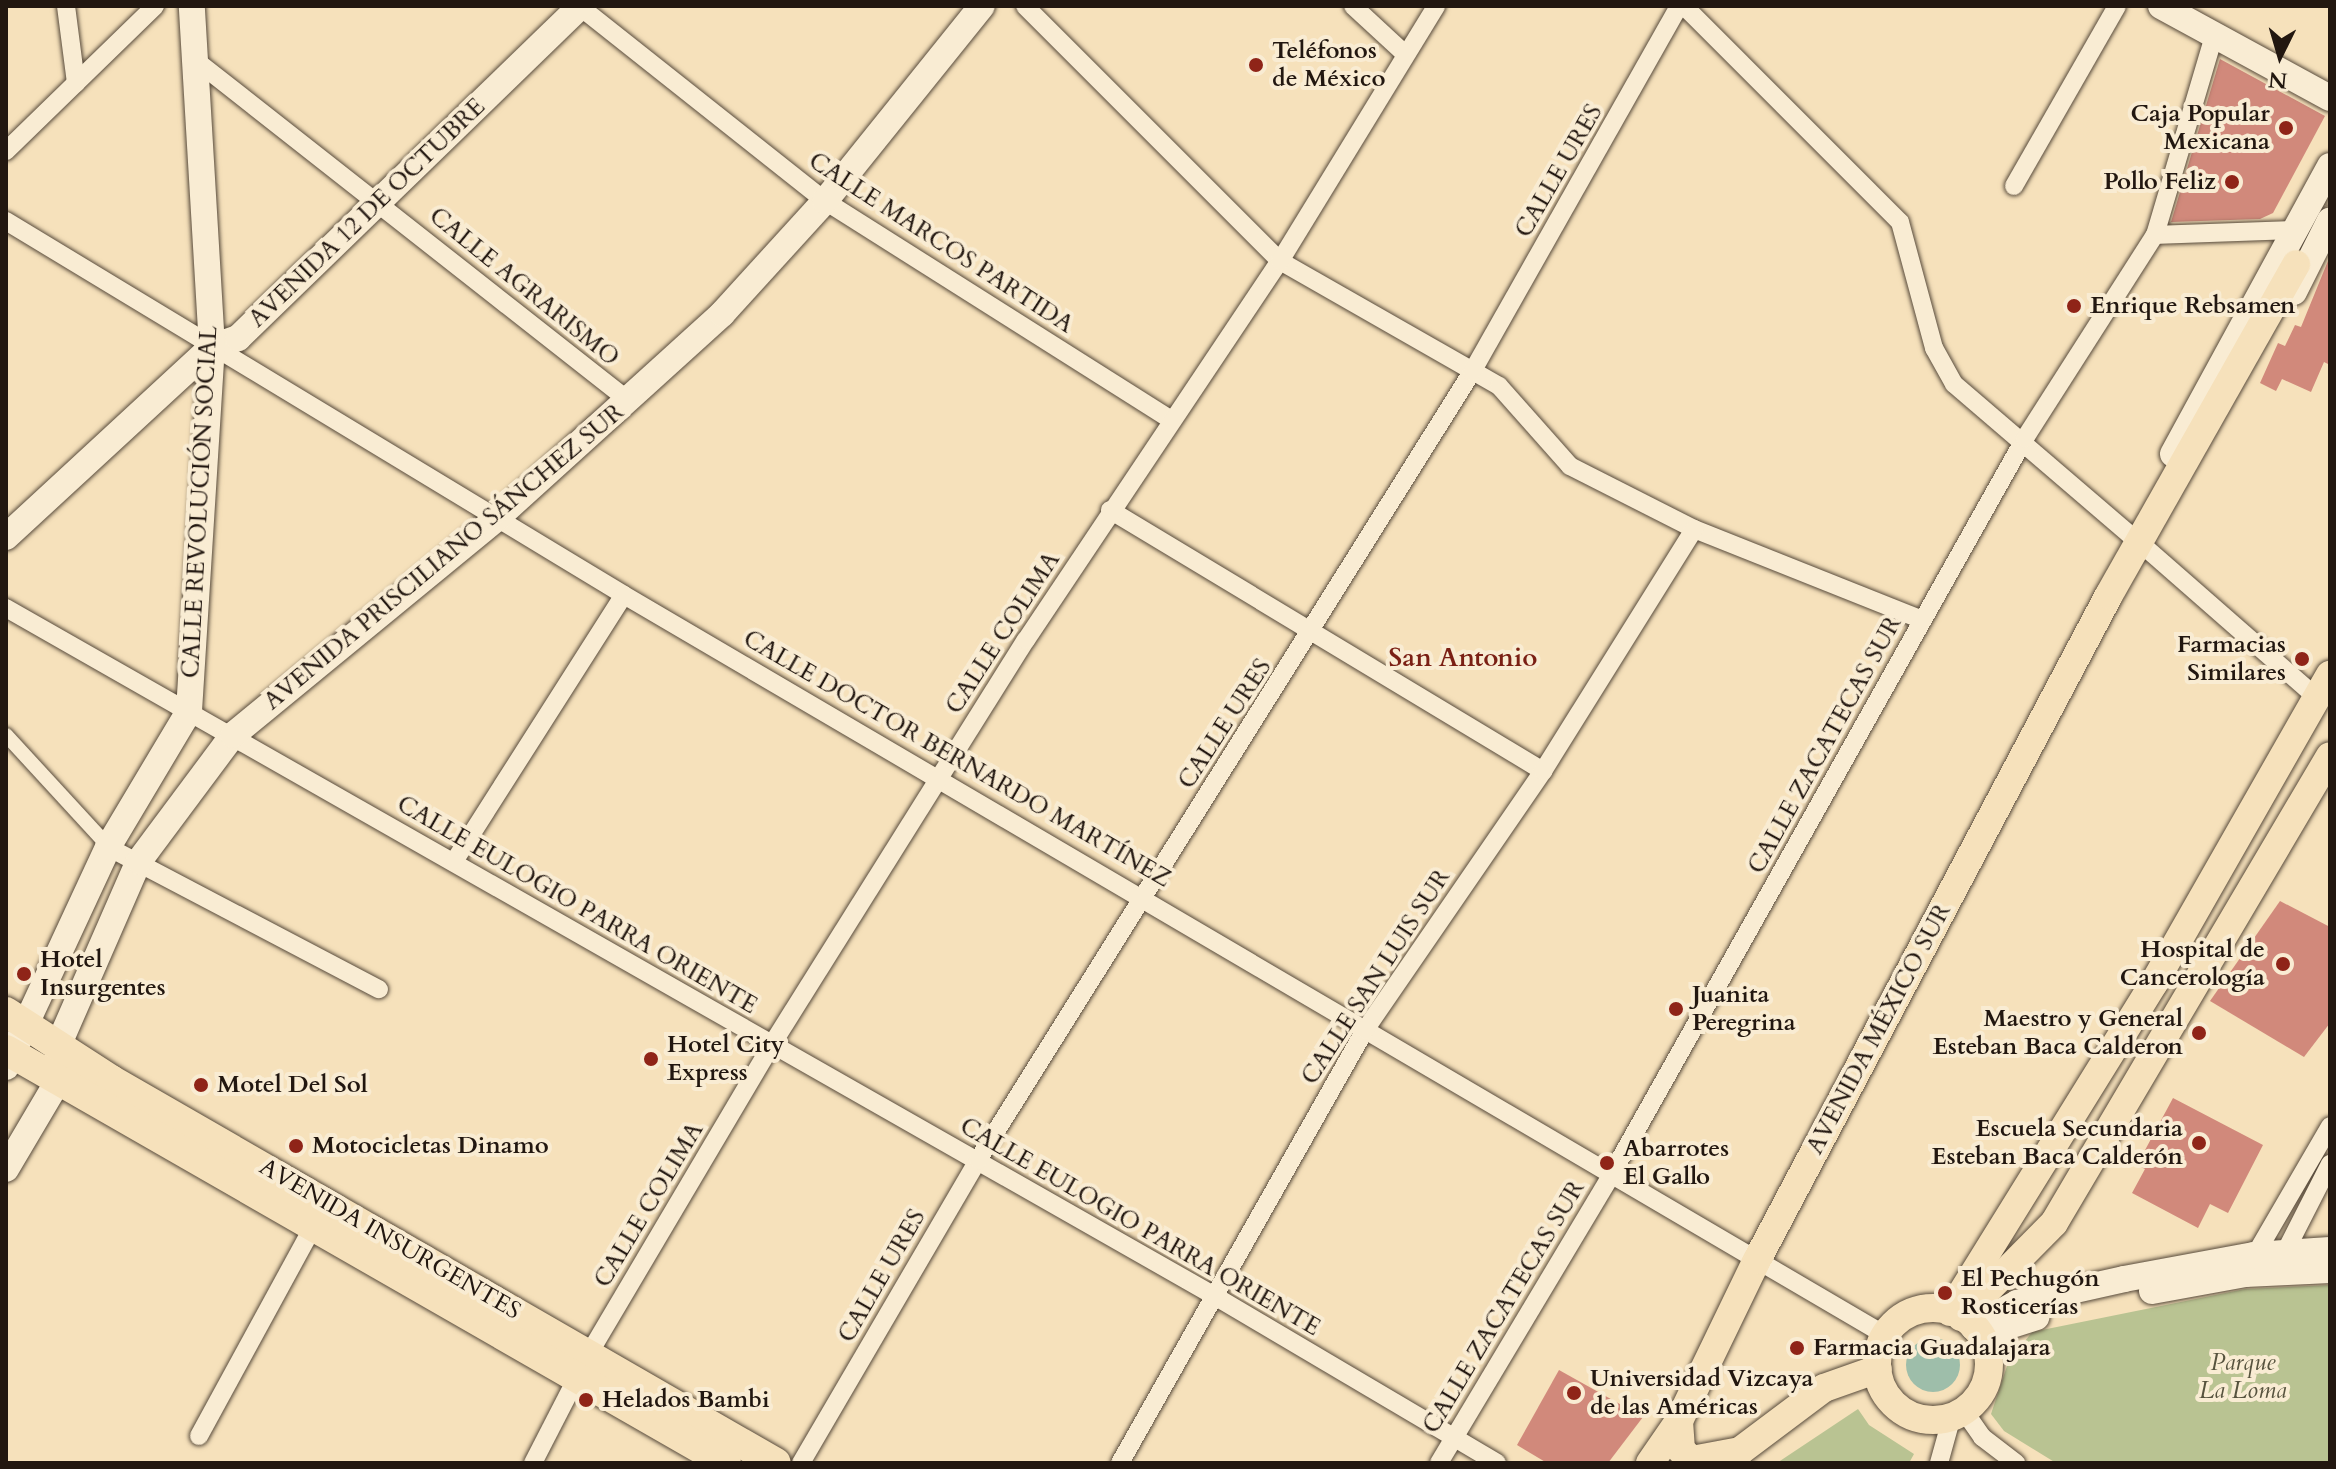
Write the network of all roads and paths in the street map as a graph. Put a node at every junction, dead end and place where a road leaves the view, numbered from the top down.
1 (66, 6) edge
2 (155, 6) edge
3 (192, 6) edge
4 (579, 6) edge
5 (982, 6) edge
6 (1025, 6) edge
7 (1353, 6) edge
8 (1436, 6) edge
9 (1682, 6) edge
10 (2117, 6) edge
11 (2161, 6) edge
12 (2214, 36) junction
13 (1405, 54) junction
14 (199, 63) junction
15 (76, 83) junction
16 (2330, 98) edge
17 (6, 151) edge
18 (2330, 166) edge
19 (2014, 186) dead end
20 (825, 201) junction
21 (379, 202) junction
22 (2330, 220) edge
23 (6, 221) edge
24 (2292, 230) junction
25 (2155, 235) junction
26 (1280, 261) junction
27 (2296, 264) tunnel mouth
28 (212, 347) junction
29 (1472, 372) junction
30 (629, 401) junction
31 (1171, 420) junction
32 (2025, 438) junction
33 (1110, 510) junction
34 (497, 518) junction
35 (1694, 529) junction
36 (6, 537) edge
37 (2139, 542) junction
38 (624, 595) junction
39 (2109, 595) junction
40 (6, 608) edge
41 (1923, 620) junction
42 (1312, 634) junction
43 (2324, 687) edge
44 (189, 711) junction
45 (6, 735) edge
46 (233, 735) junction
47 (2330, 756) edge
48 (1543, 771) junction
49 (940, 775) junction
50 (108, 847) junction
51 (455, 860) junction
52 (139, 861) junction
53 (2208, 890) junction
54 (1143, 894) junction
55 (2242, 905) junction
56 (379, 989) dead end
57 (18, 1020) edge
58 (1365, 1030) junction
59 (58, 1046) junction
60 (771, 1046) junction
61 (8, 1057) edge
62 (58, 1081) junction
63 (2330, 1126) edge
64 (978, 1160) junction
65 (2330, 1164) edge
66 (6, 1169) edge
67 (1610, 1177) junction
68 (313, 1227) junction
69 (2330, 1250) edge
70 (1757, 1260) junction
71 (2265, 1263) junction
72 (2330, 1270) edge
73 (1213, 1295) junction
74 (1967, 1326) junction
75 (1885, 1335) junction
76 (583, 1365) junction
77 (1878, 1369) junction
78 (1958, 1413) junction
79 (1679, 1421) junction
80 (199, 1436) dead end
81 (1453, 1438) junction
82 (1732, 1457) edge
83 (533, 1463) edge
84 (726, 1463) edge
85 (776, 1463) edge
86 (801, 1463) edge
87 (1120, 1463) edge
88 (1439, 1463) edge
89 (1497, 1463) edge
90 (1650, 1463) edge
91 (1939, 1463) edge
92 (2016, 1463) edge

1 - 15 street
2 - 15 street
3 - 14 main road, CALLE REVOLUCIÓN SOCIAL
4 - 20 street, CALLE MARCOS PARTIDA
4 - 21 main road, AVENIDA 12 DE OCTUBRE
5 - 20 main road, AVENIDA PRISCILIANO SÁNCHEZ SUR
6 - 26 street
7 - 13 street
8 - 13 street, CALLE COLIMA
9 - 29 street, CALLE URES
9 - 32 street
10 - 19 street
11 - 12 main road
12 - 16 main road
12 - 25 street, CALLE ZACATECAS SUR
13 - 26 street, CALLE COLIMA
14 - 21 street, CALLE AGRARISMO
14 - 28 main road, CALLE REVOLUCIÓN SOCIAL
15 - 17 street
18 - 24 main road, AVENIDA MÉXICO SUR
20 - 30 main road, AVENIDA PRISCILIANO SÁNCHEZ SUR
20 - 31 street, CALLE MARCOS PARTIDA
21 - 28 main road, AVENIDA 12 DE OCTUBRE
21 - 30 street, CALLE AGRARISMO
22 - 37 main road, AVENIDA MÉXICO SUR
23 - 28 street, CALLE DOCTOR BERNARDO MARTÍNEZ
24 - 25 street
24 - 37 main road, AVENIDA MÉXICO SUR
25 - 32 street, CALLE ZACATECAS SUR
26 - 29 street
26 - 31 street, CALLE COLIMA
27 - 39 main road
28 - 34 street, CALLE DOCTOR BERNARDO MARTÍNEZ
28 - 36 main road, AVENIDA 12 DE OCTUBRE
28 - 44 main road, CALLE REVOLUCIÓN SOCIAL
29 - 35 street
29 - 42 street, CALLE URES
30 - 34 main road, AVENIDA PRISCILIANO SÁNCHEZ SUR
31 - 33 street, CALLE COLIMA
32 - 37 street
32 - 41 street, CALLE ZACATECAS SUR
33 - 42 street
33 - 49 street, CALLE COLIMA
34 - 38 street, CALLE DOCTOR BERNARDO MARTÍNEZ
34 - 46 main road, AVENIDA PRISCILIANO SÁNCHEZ SUR
35 - 41 street
35 - 48 street, CALLE SAN LUIS SUR
37 - 39 main road, AVENIDA MÉXICO SUR
37 - 43 street
38 - 49 street, CALLE DOCTOR BERNARDO MARTÍNEZ
38 - 51 street
39 - 70 main road, AVENIDA MÉXICO SUR
40 - 44 street, CALLE EULOGIO PARRA ORIENTE
41 - 67 street, CALLE ZACATECAS SUR
42 - 48 street
42 - 54 street, CALLE URES
43 - 53 main road
44 - 46 street, CALLE EULOGIO PARRA ORIENTE
44 - 50 main road
45 - 50 street
46 - 51 street, CALLE EULOGIO PARRA ORIENTE
46 - 52 main road, AVENIDA PRISCILIANO SÁNCHEZ SUR
47 - 55 main road
48 - 58 street, CALLE SAN LUIS SUR
49 - 54 street, CALLE DOCTOR BERNARDO MARTÍNEZ
49 - 60 street, CALLE COLIMA
50 - 52 street
50 - 57 main road
51 - 60 street, CALLE EULOGIO PARRA ORIENTE
52 - 56 street
52 - 59 main road, AVENIDA PRISCILIANO SÁNCHEZ SUR
53 - 55 main road
53 - 74 main road
54 - 58 street, CALLE DOCTOR BERNARDO MARTÍNEZ
54 - 64 street, CALLE URES
55 - 74 main road
57 - 59 highway, AVENIDA INSURGENTES
57 - 61 main road
58 - 67 street, CALLE DOCTOR BERNARDO MARTÍNEZ
58 - 73 street, CALLE SAN LUIS SUR
59 - 62 main road, AVENIDA PRISCILIANO SÁNCHEZ SUR
59 - 76 highway, AVENIDA INSURGENTES
60 - 64 street, CALLE EULOGIO PARRA ORIENTE
60 - 76 street, CALLE COLIMA
61 - 62 highway, AVENIDA INSURGENTES
62 - 66 main road
62 - 68 highway, AVENIDA INSURGENTES
63 - 71 street
64 - 73 street, CALLE EULOGIO PARRA ORIENTE
64 - 86 street, CALLE URES
65 - 71 street
67 - 70 street, CALLE DOCTOR BERNARDO MARTÍNEZ
67 - 81 street, CALLE ZACATECAS SUR
68 - 76 highway, AVENIDA INSURGENTES
68 - 80 street
69 - 71 main road
70 - 75 street, CALLE DOCTOR BERNARDO MARTÍNEZ
70 - 79 main road, AVENIDA MÉXICO SUR
71 - 72 main road
71 - 74 main road
73 - 81 street, CALLE EULOGIO PARRA ORIENTE
73 - 87 street, CALLE SAN LUIS SUR
74 - 75 main road
74 - 78 main road
75 - 77 main road
76 - 83 street, CALLE COLIMA
76 - 84 highway, AVENIDA INSURGENTES
76 - 85 highway, AVENIDA INSURGENTES
77 - 78 main road
77 - 82 main road
78 - 91 street
78 - 92 street
79 - 82 main road
79 - 90 main road, AVENIDA MÉXICO SUR
81 - 88 street, CALLE ZACATECAS SUR
81 - 89 street, CALLE EULOGIO PARRA ORIENTE

